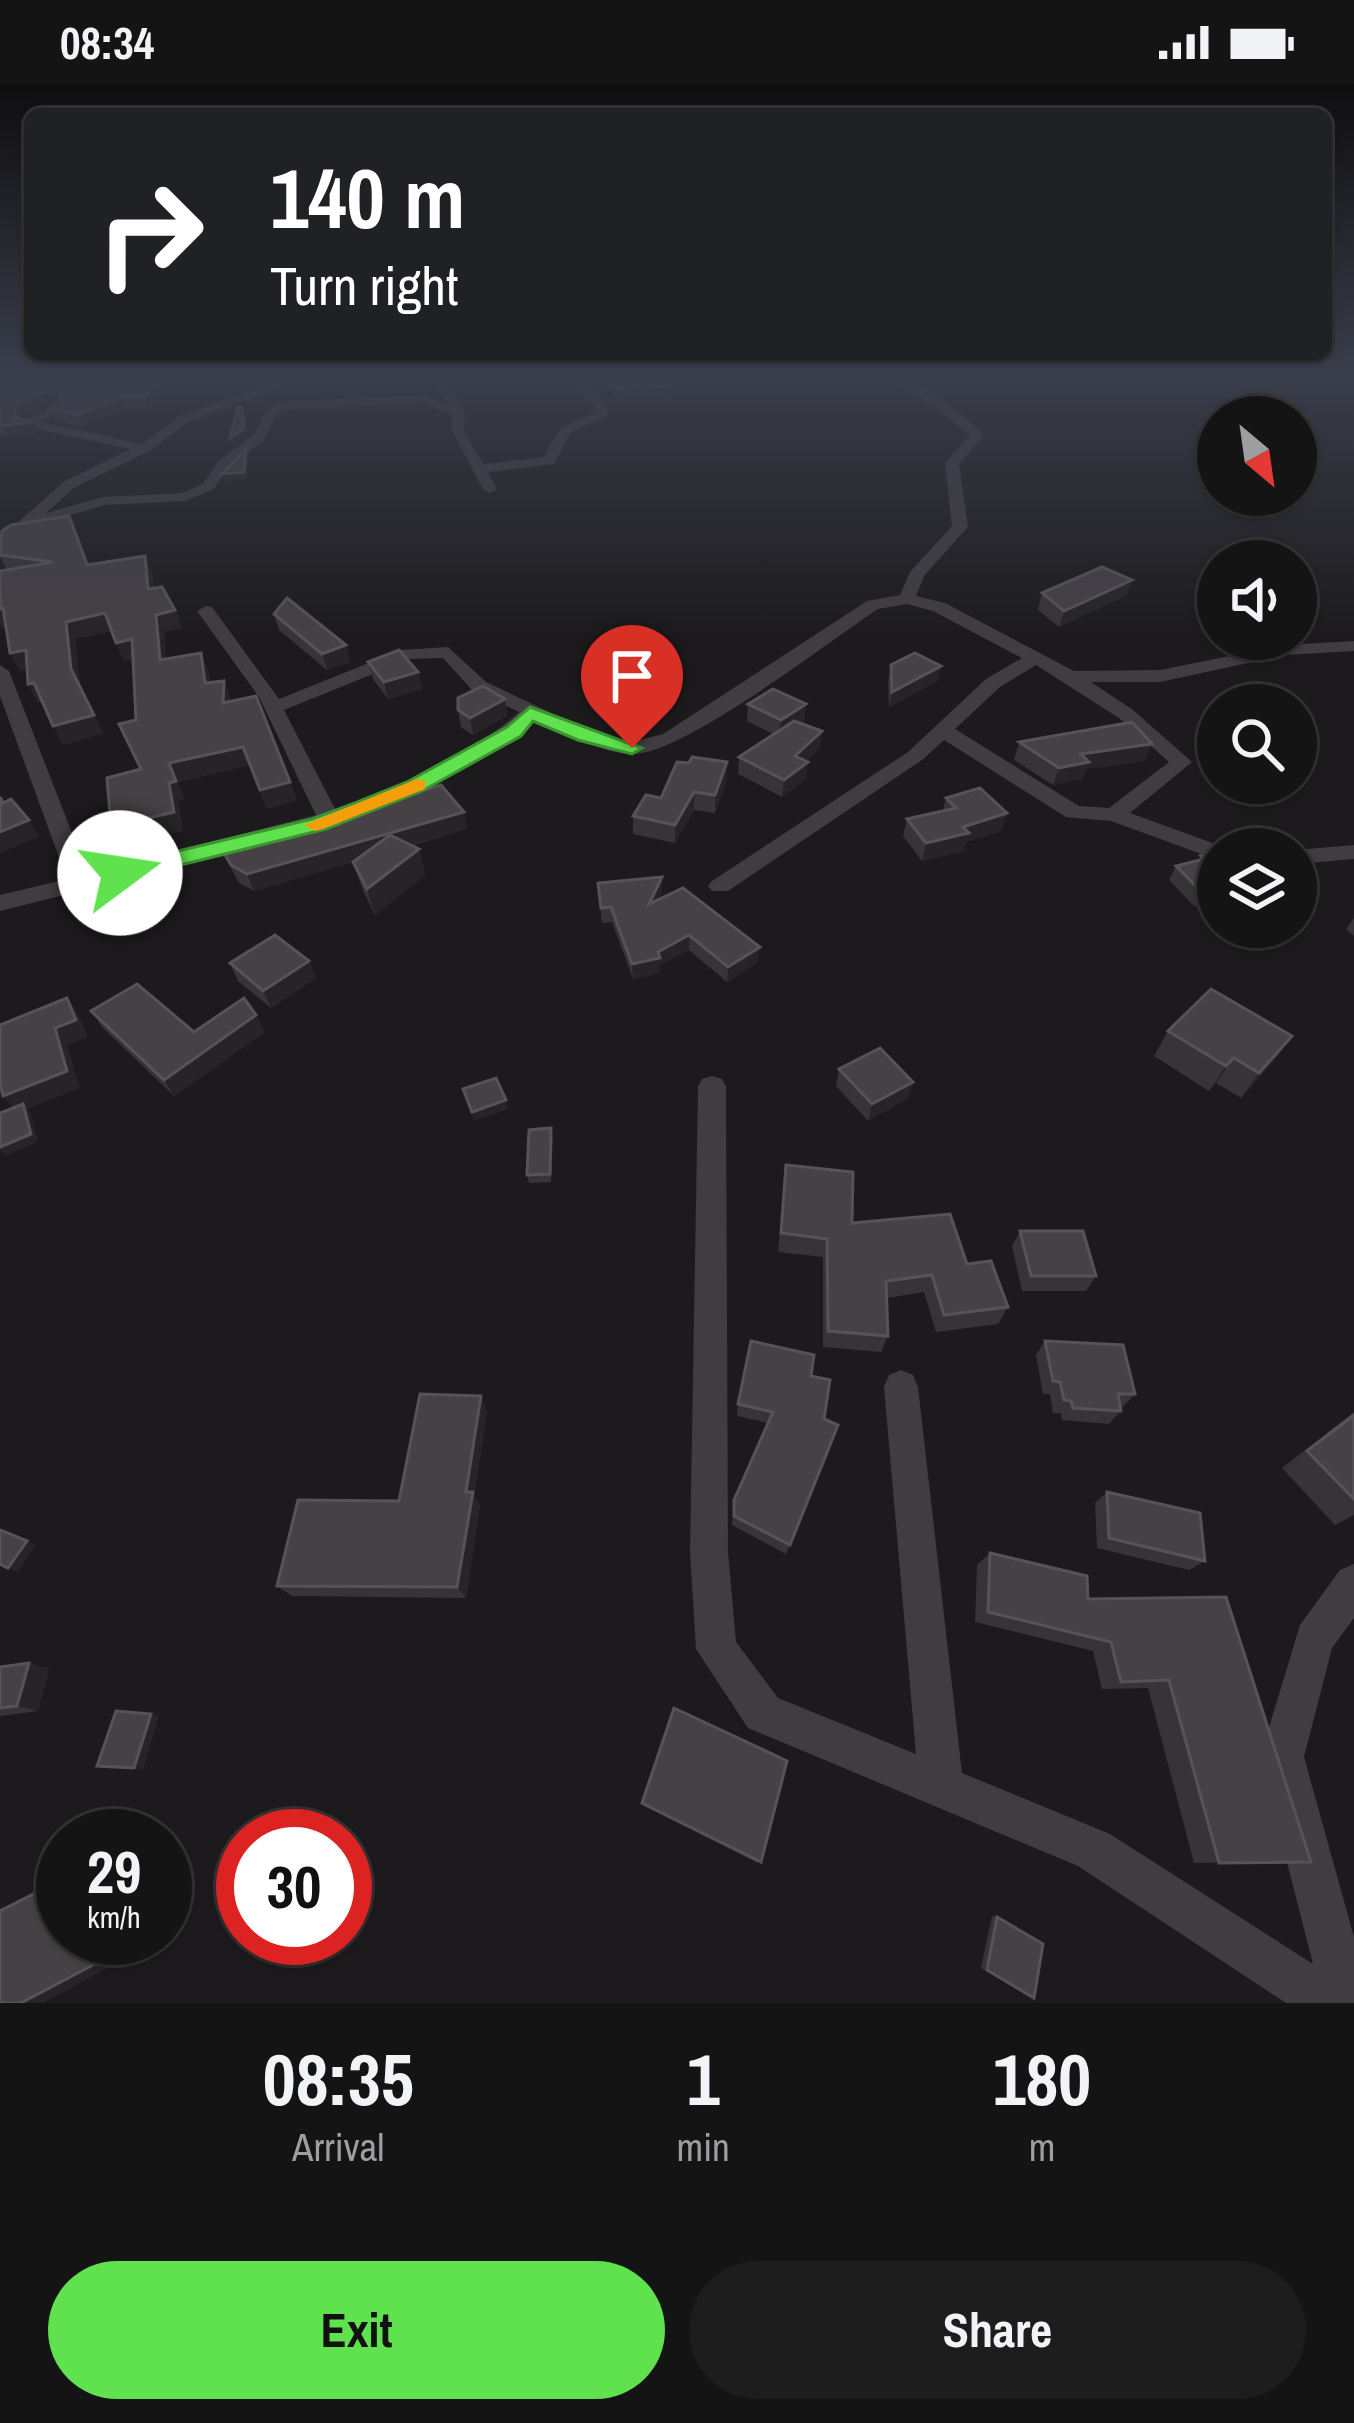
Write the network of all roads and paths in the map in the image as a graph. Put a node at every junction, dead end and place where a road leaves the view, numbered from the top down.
1 (121, 460) edge
2 (229, 460) edge
3 (475, 460) edge
4 (550, 460) edge
5 (955, 460) edge
6 (480, 469) junction
7 (490, 489) dead end
8 (28, 523) junction
9 (0, 546) edge
10 (907, 599) junction
11 (206, 611) dead end
12 (1354, 646) edge
13 (1036, 656) junction
14 (0, 671) edge
15 (1010, 672) junction
16 (1067, 674) junction
17 (273, 708) junction
18 (530, 713) junction
19 (945, 732) junction
20 (1114, 815) junction
21 (328, 817) junction
22 (1197, 845) edge
23 (1354, 852) edge
24 (1317, 855) edge
25 (80, 883) junction
26 (720, 886) dead end
27 (0, 903) edge
28 (712, 1088) dead end
29 (901, 1387) dead end
30 (1354, 1584) edge
31 (941, 1786) junction
32 (1330, 2003) edge
33 (1348, 2003) edge

1 - 8 street
2 - 8 street
3 - 6 street
4 - 6 street
5 - 10 street
6 - 7 street
8 - 9 street
10 - 13 street
10 - 18 street
11 - 17 street
12 - 16 street
13 - 15 street
13 - 16 street
14 - 25 street
15 - 16 street
15 - 19 street
16 - 20 street
17 - 18 street
17 - 21 street
18 - 21 street
19 - 20 street
19 - 26 street
20 - 22 street
21 - 25 street
23 - 24 street
25 - 27 street
28 - 31 street
29 - 31 street
30 - 33 street
31 - 32 street

